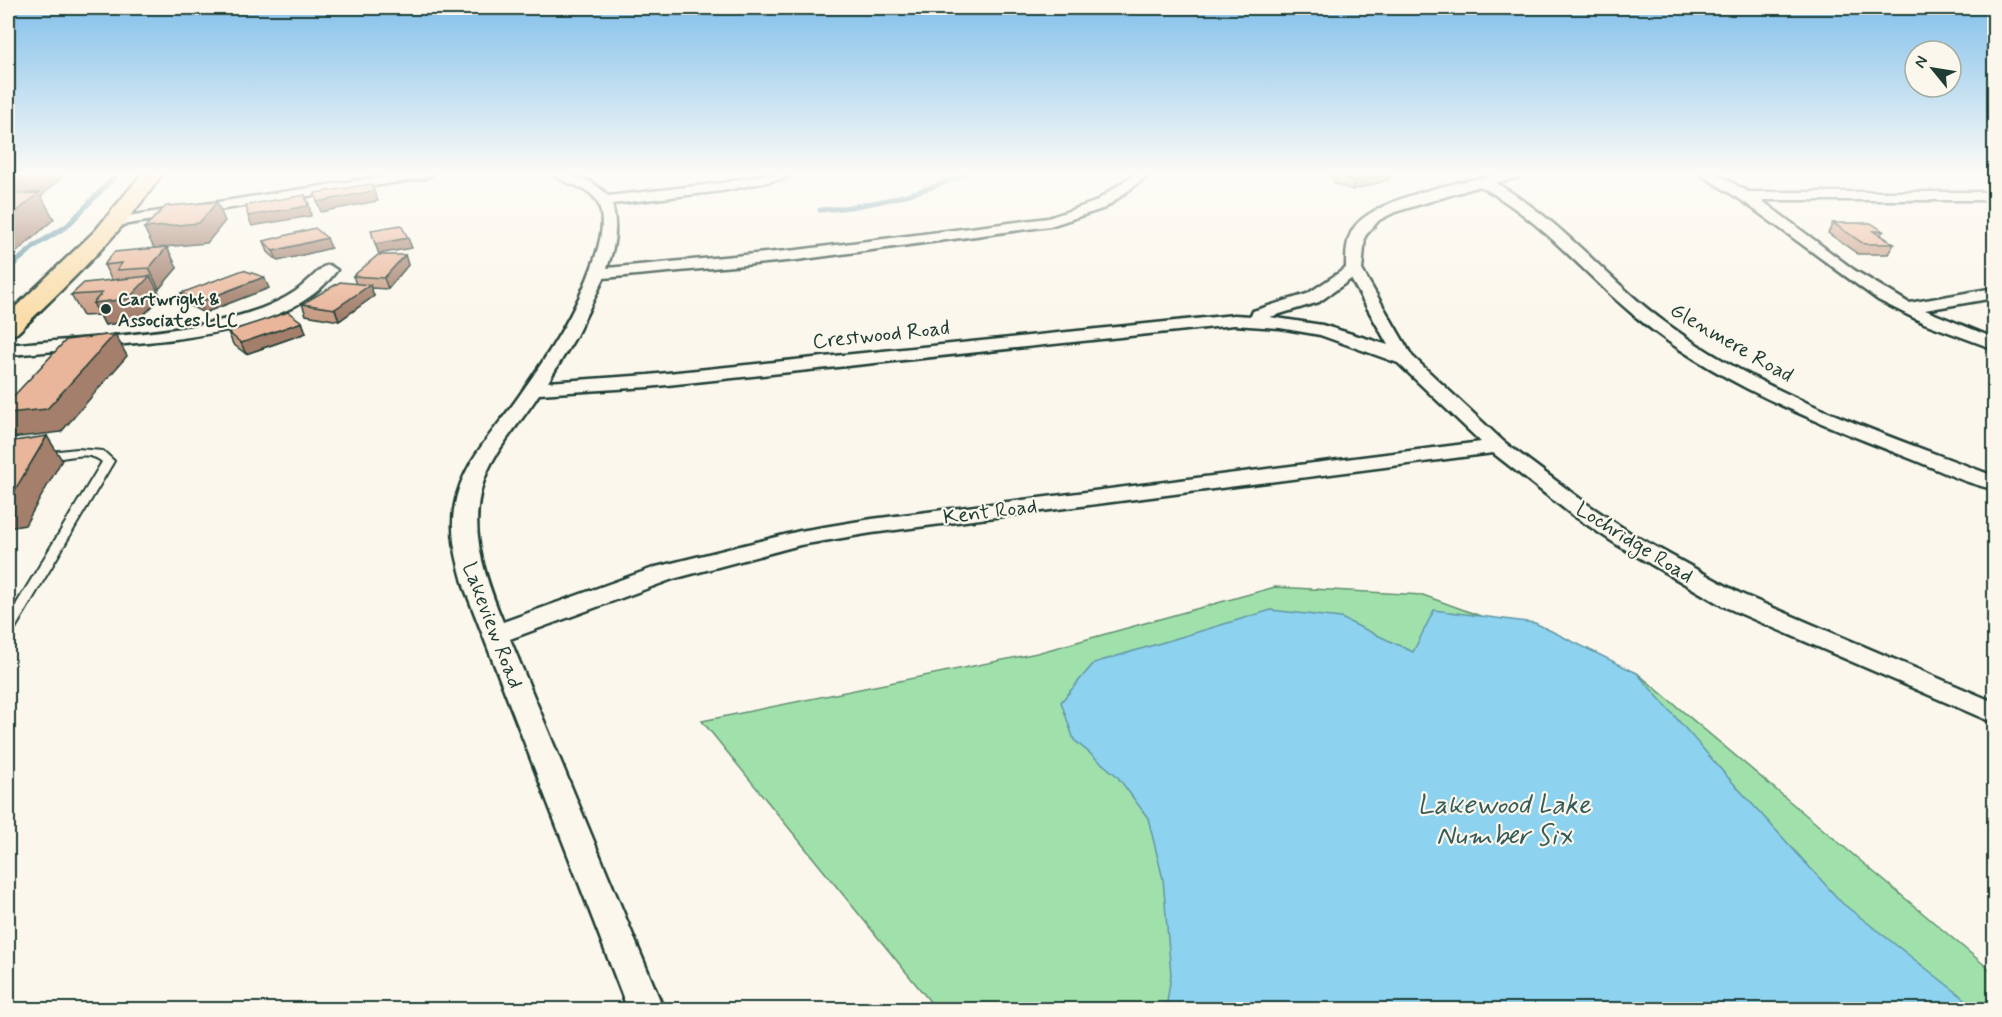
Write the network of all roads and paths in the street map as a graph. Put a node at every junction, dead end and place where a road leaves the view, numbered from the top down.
1 (119, 221) edge
2 (610, 221) edge
3 (1052, 221) edge
4 (1368, 221) edge
5 (1544, 221) edge
6 (1778, 221) edge
7 (116, 222) joint
8 (329, 270) dead end
9 (1354, 270) junction
10 (598, 274) junction
11 (1995, 293) edge
12 (1907, 308) junction
13 (1234, 320) junction
14 (8, 328) edge
15 (67, 344) junction
16 (1995, 344) edge
17 (8, 350) edge
18 (52, 359) edge
19 (1406, 359) junction
20 (533, 389) junction
21 (1497, 446) junction
22 (31, 458) edge
23 (1995, 483) edge
24 (8, 629) edge
25 (496, 634) junction
26 (1995, 713) edge
27 (646, 1010) edge

1 - 7 street
2 - 10 street, Lakeview Road
3 - 10 street
4 - 9 street
5 - 23 street, Glenmere Road
6 - 12 street
7 - 14 main road
8 - 15 street
9 - 13 street, Crestwood Road
9 - 19 street, Lochridge Road
10 - 20 street, Lakeview Road
11 - 12 street
12 - 16 street
13 - 19 street, Crestwood Road
13 - 20 street, Crestwood Road
15 - 17 street
15 - 18 lane
19 - 21 street, Lochridge Road
20 - 25 street, Lakeview Road
21 - 25 street, Kent Road
21 - 26 street, Lochridge Road
22 - 24 lane
25 - 27 street, Lakeview Road

